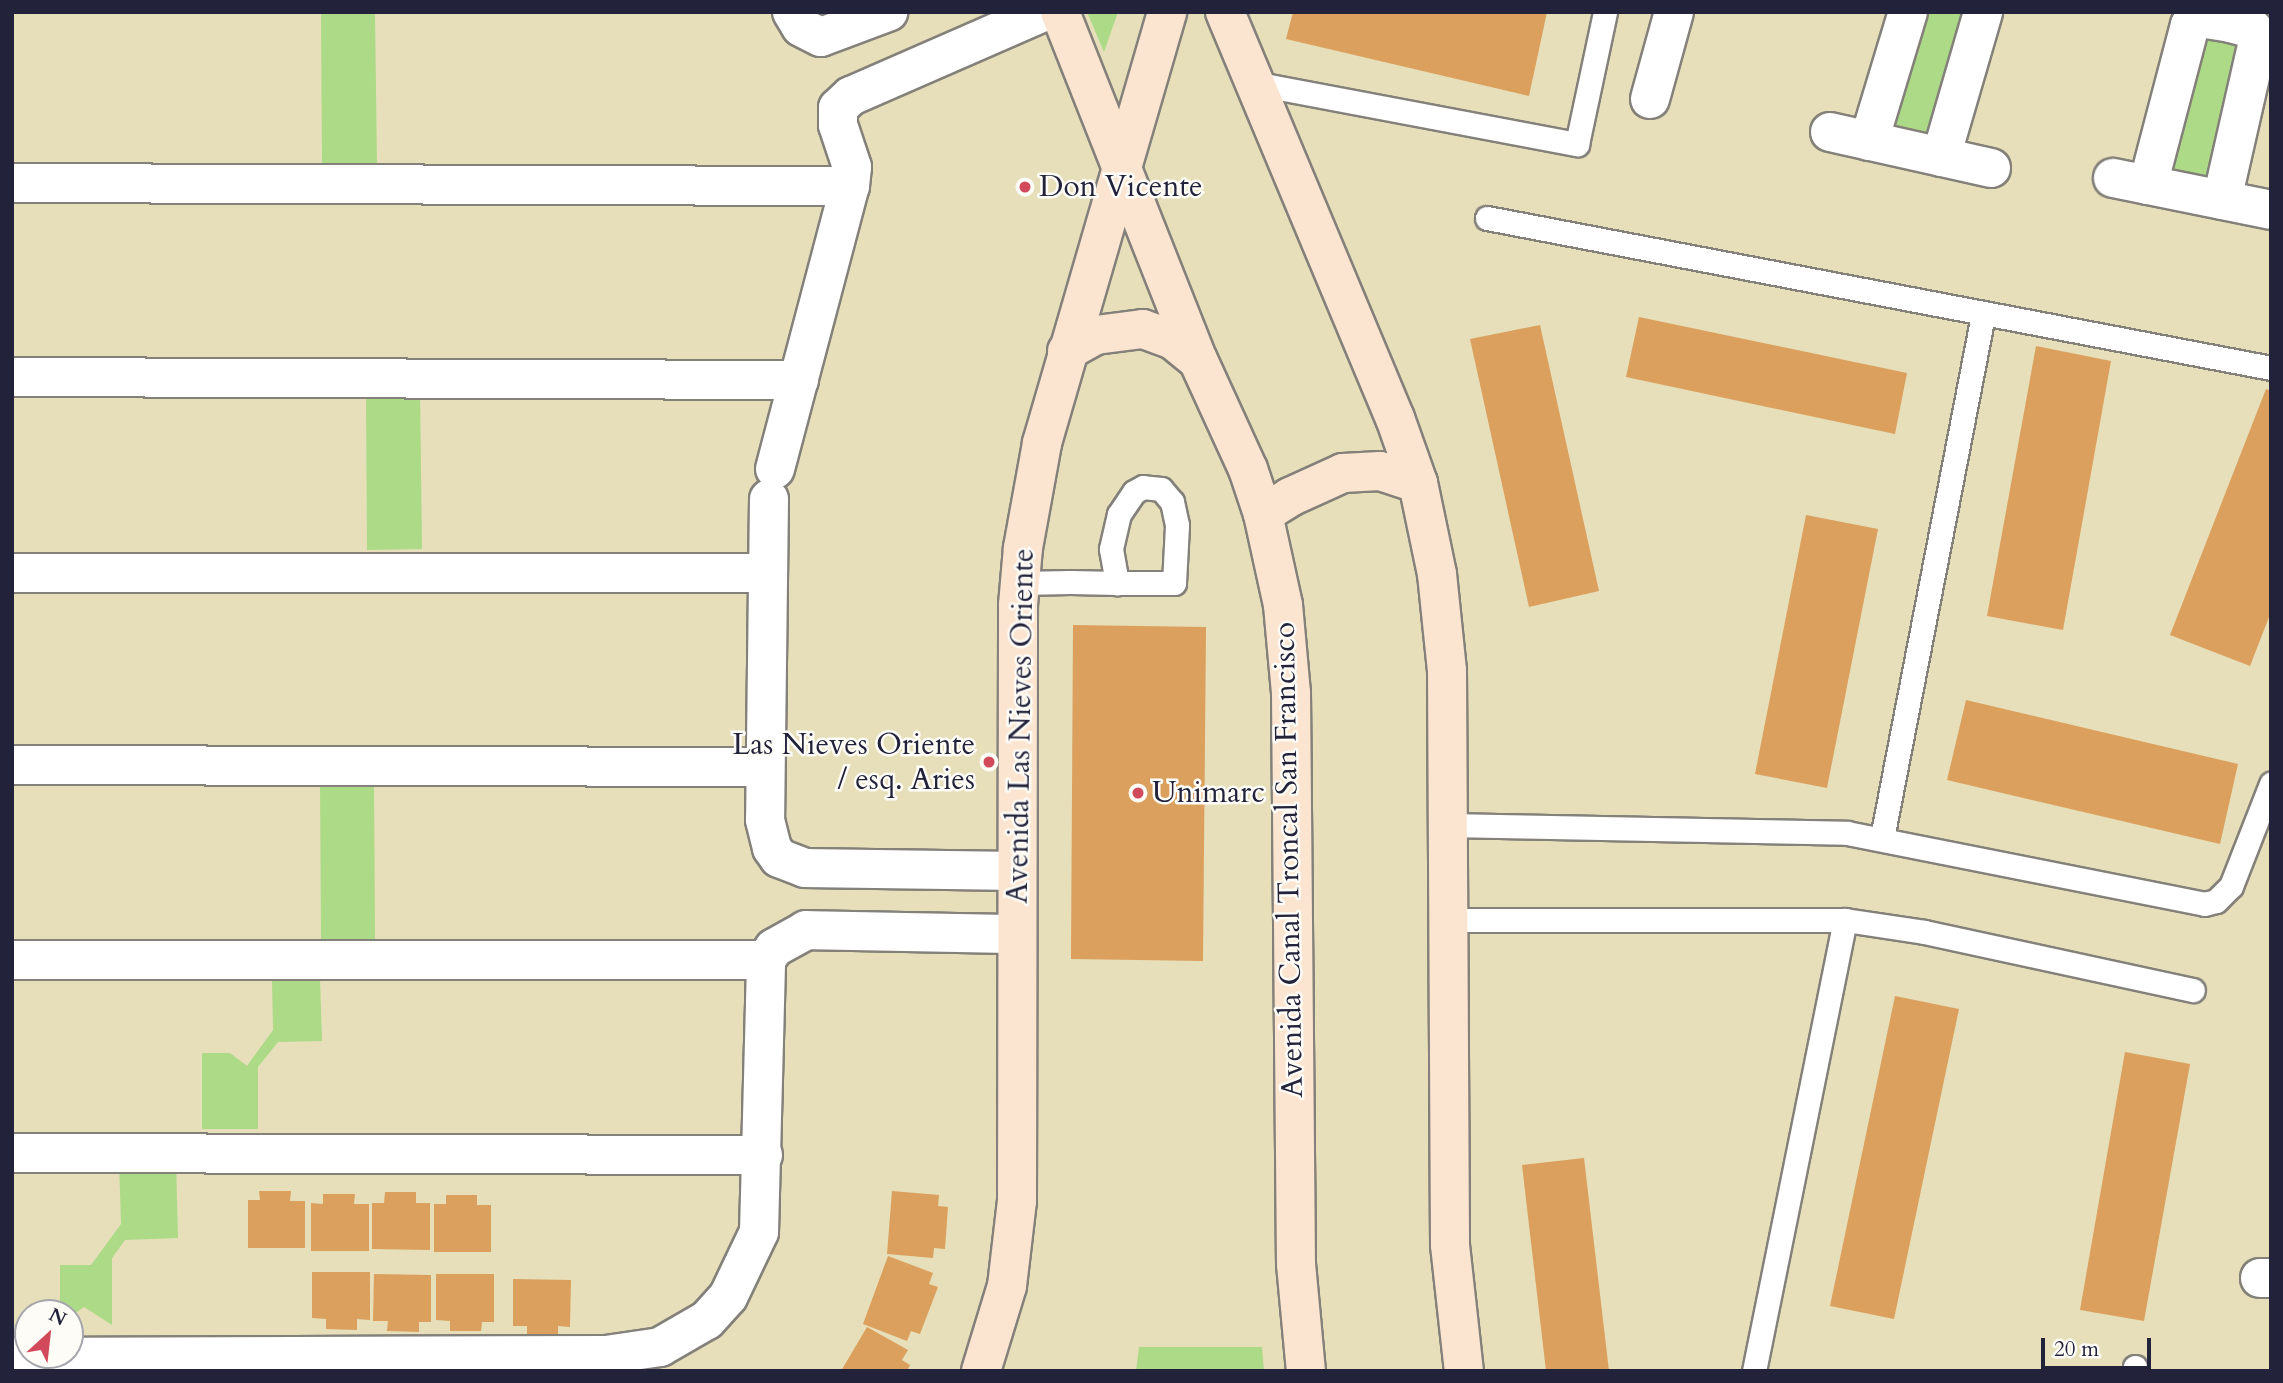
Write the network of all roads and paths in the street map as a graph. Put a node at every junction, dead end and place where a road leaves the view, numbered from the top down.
1 (792, 12) edge
2 (888, 12) edge
3 (1043, 12) edge
4 (1060, 12) edge
5 (1167, 12) edge
6 (1225, 12) edge
7 (1605, 12) edge
8 (1674, 12) edge
9 (1908, 12) edge
10 (1983, 12) edge
11 (2231, 18) edge
12 (1253, 83) junction
13 (1650, 99) dead end
14 (1830, 132) dead end
15 (1869, 141) junction
16 (1941, 157) junction
17 (1122, 165) junction
18 (1991, 168) dead end
19 (12, 183) edge
20 (850, 186) junction
21 (2222, 200) junction
22 (2271, 210) edge
23 (1487, 218) dead end
24 (1983, 315) junction
25 (1067, 351) junction
26 (1198, 360) junction
27 (2271, 368) edge
28 (12, 377) edge
29 (799, 380) junction
30 (1418, 483) junction
31 (1263, 514) junction
32 (12, 573) edge
33 (767, 573) junction
34 (1020, 583) junction
35 (1116, 583) dead end
36 (12, 765) edge
37 (764, 767) junction
38 (2271, 784) edge
39 (1446, 825) junction
40 (1882, 838) junction
41 (1017, 871) junction
42 (1446, 920) junction
43 (1845, 920) junction
44 (1017, 934) junction
45 (12, 960) edge
46 (766, 960) junction
47 (2193, 990) dead end
48 (12, 1153) edge
49 (763, 1154) junction
50 (12, 1357) edge
51 (981, 1371) edge
52 (1306, 1371) edge
53 (1464, 1371) edge
54 (1754, 1371) edge

1 - 2 street
3 - 20 street
4 - 17 street, Avenida Canal Troncal San Francisco
5 - 17 street, Avenida Las Nieves Oriente
6 - 12 street
7 - 12 lane
8 - 13 street
9 - 15 street
10 - 16 street
11 - 21 street
11 - 21 street
12 - 30 street
14 - 15 street
15 - 16 street
16 - 18 street
17 - 25 street, Avenida Las Nieves Oriente
17 - 26 street, Avenida Canal Troncal San Francisco
19 - 20 street
20 - 29 street
21 - 22 street
23 - 24 lane
24 - 27 lane
24 - 40 lane
25 - 26 street
25 - 34 street, Avenida Las Nieves Oriente
26 - 31 street, Avenida Canal Troncal San Francisco
28 - 29 street
29 - 33 street
30 - 31 street
30 - 39 street
31 - 52 street, Avenida Canal Troncal San Francisco
32 - 33 street
33 - 37 street
34 - 35 lane
34 - 41 street, Avenida Las Nieves Oriente
36 - 37 street
37 - 41 street
38 - 40 lane
39 - 40 lane
39 - 42 street
41 - 44 street, Avenida Las Nieves Oriente
42 - 43 lane
42 - 53 street
43 - 47 lane
43 - 54 lane
44 - 46 street
44 - 51 street, Avenida Las Nieves Oriente
45 - 46 street
46 - 49 street
48 - 49 street
49 - 50 street

